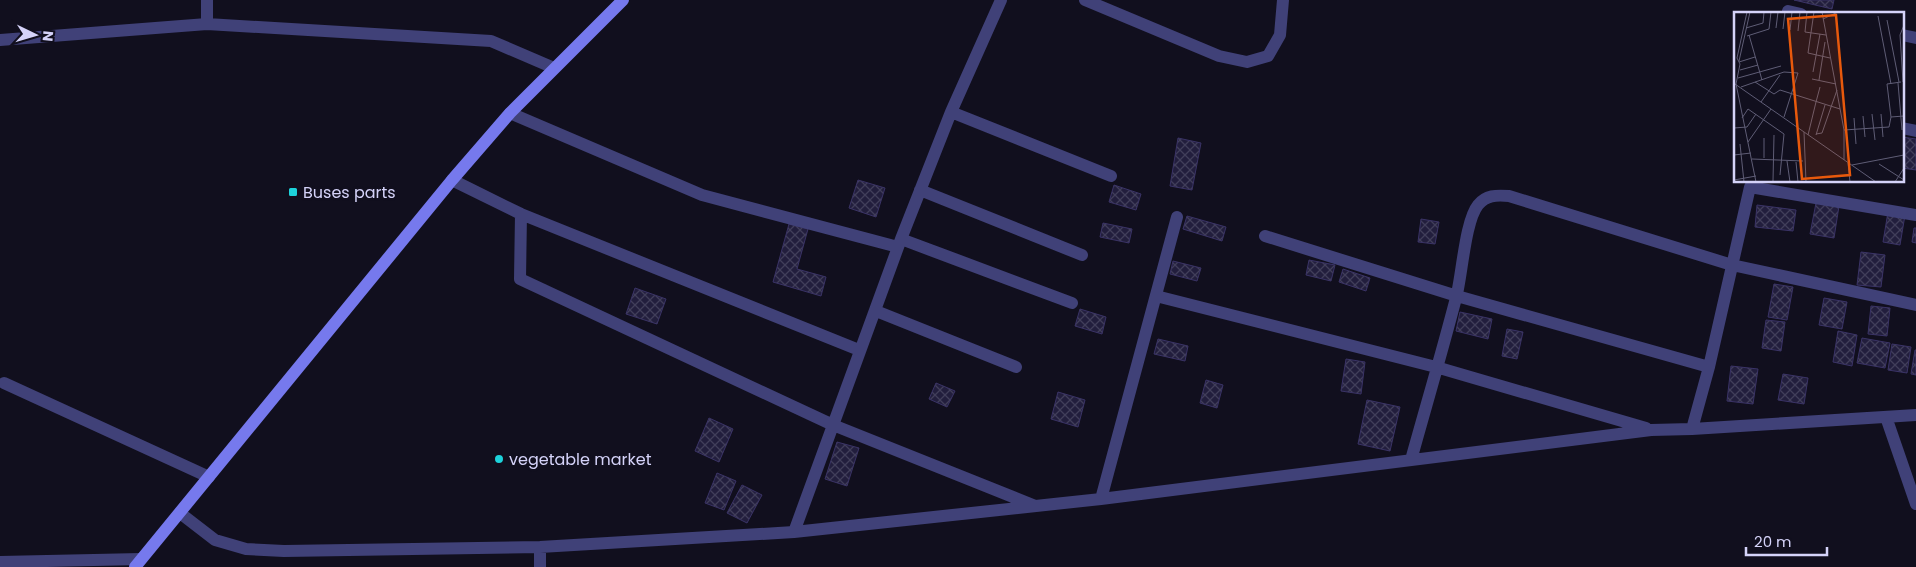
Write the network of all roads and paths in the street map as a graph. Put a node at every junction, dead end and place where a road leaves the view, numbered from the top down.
1 (207, 0) edge
2 (623, 0) edge
3 (1001, 0) edge
4 (1085, 0) edge
5 (1283, 0) edge
6 (1788, 11) dead end
7 (1792, 12) edge
8 (207, 24) junction
9 (0, 40) edge
10 (554, 68) junction
11 (951, 112) junction
12 (510, 113) junction
13 (1111, 176) dead end
14 (452, 180) junction
15 (920, 190) junction
16 (521, 214) junction
17 (1916, 215) edge
18 (1177, 217) dead end
19 (1266, 236) dead end
20 (899, 243) junction
21 (1082, 255) dead end
22 (1732, 265) junction
23 (1156, 296) junction
24 (1457, 296) junction
25 (1072, 303) dead end
26 (1916, 305) edge
27 (876, 311) junction
28 (860, 350) junction
29 (1016, 367) dead end
30 (1436, 367) junction
31 (1709, 367) junction
32 (4, 383) dead end
33 (1916, 415) edge
34 (1886, 417) junction
35 (834, 425) junction
36 (1692, 429) junction
37 (1651, 430) junction
38 (1411, 460) junction
39 (209, 477) junction
40 (1101, 499) junction
41 (1916, 504) edge
42 (1036, 506) junction
43 (180, 513) junction
44 (794, 532) junction
45 (540, 547) junction
46 (0, 562) edge
47 (138, 563) edge
48 (540, 567) edge

1 - 8 street
2 - 10 street
3 - 11 street
4 - 5 street
6 - 7 street
8 - 9 street
8 - 10 street
10 - 12 street
11 - 13 street
11 - 15 street
12 - 14 street
12 - 20 street
14 - 16 street
14 - 39 street
15 - 20 street
15 - 21 street
16 - 28 street
16 - 35 street
17 - 22 street
18 - 23 street
19 - 24 street
20 - 25 street
20 - 27 street
22 - 24 street
22 - 26 street
22 - 31 street
23 - 30 street
23 - 40 street
24 - 30 street
24 - 31 street
27 - 28 street
27 - 29 street
28 - 35 street
30 - 37 street
30 - 38 street
31 - 36 street
32 - 39 street
33 - 34 street
34 - 36 street
34 - 41 street
35 - 42 street
35 - 44 street
36 - 37 street
37 - 38 street
38 - 40 street
39 - 43 street
40 - 42 street
42 - 44 street
43 - 45 street
43 - 47 street
44 - 45 street
45 - 48 street
46 - 47 street

